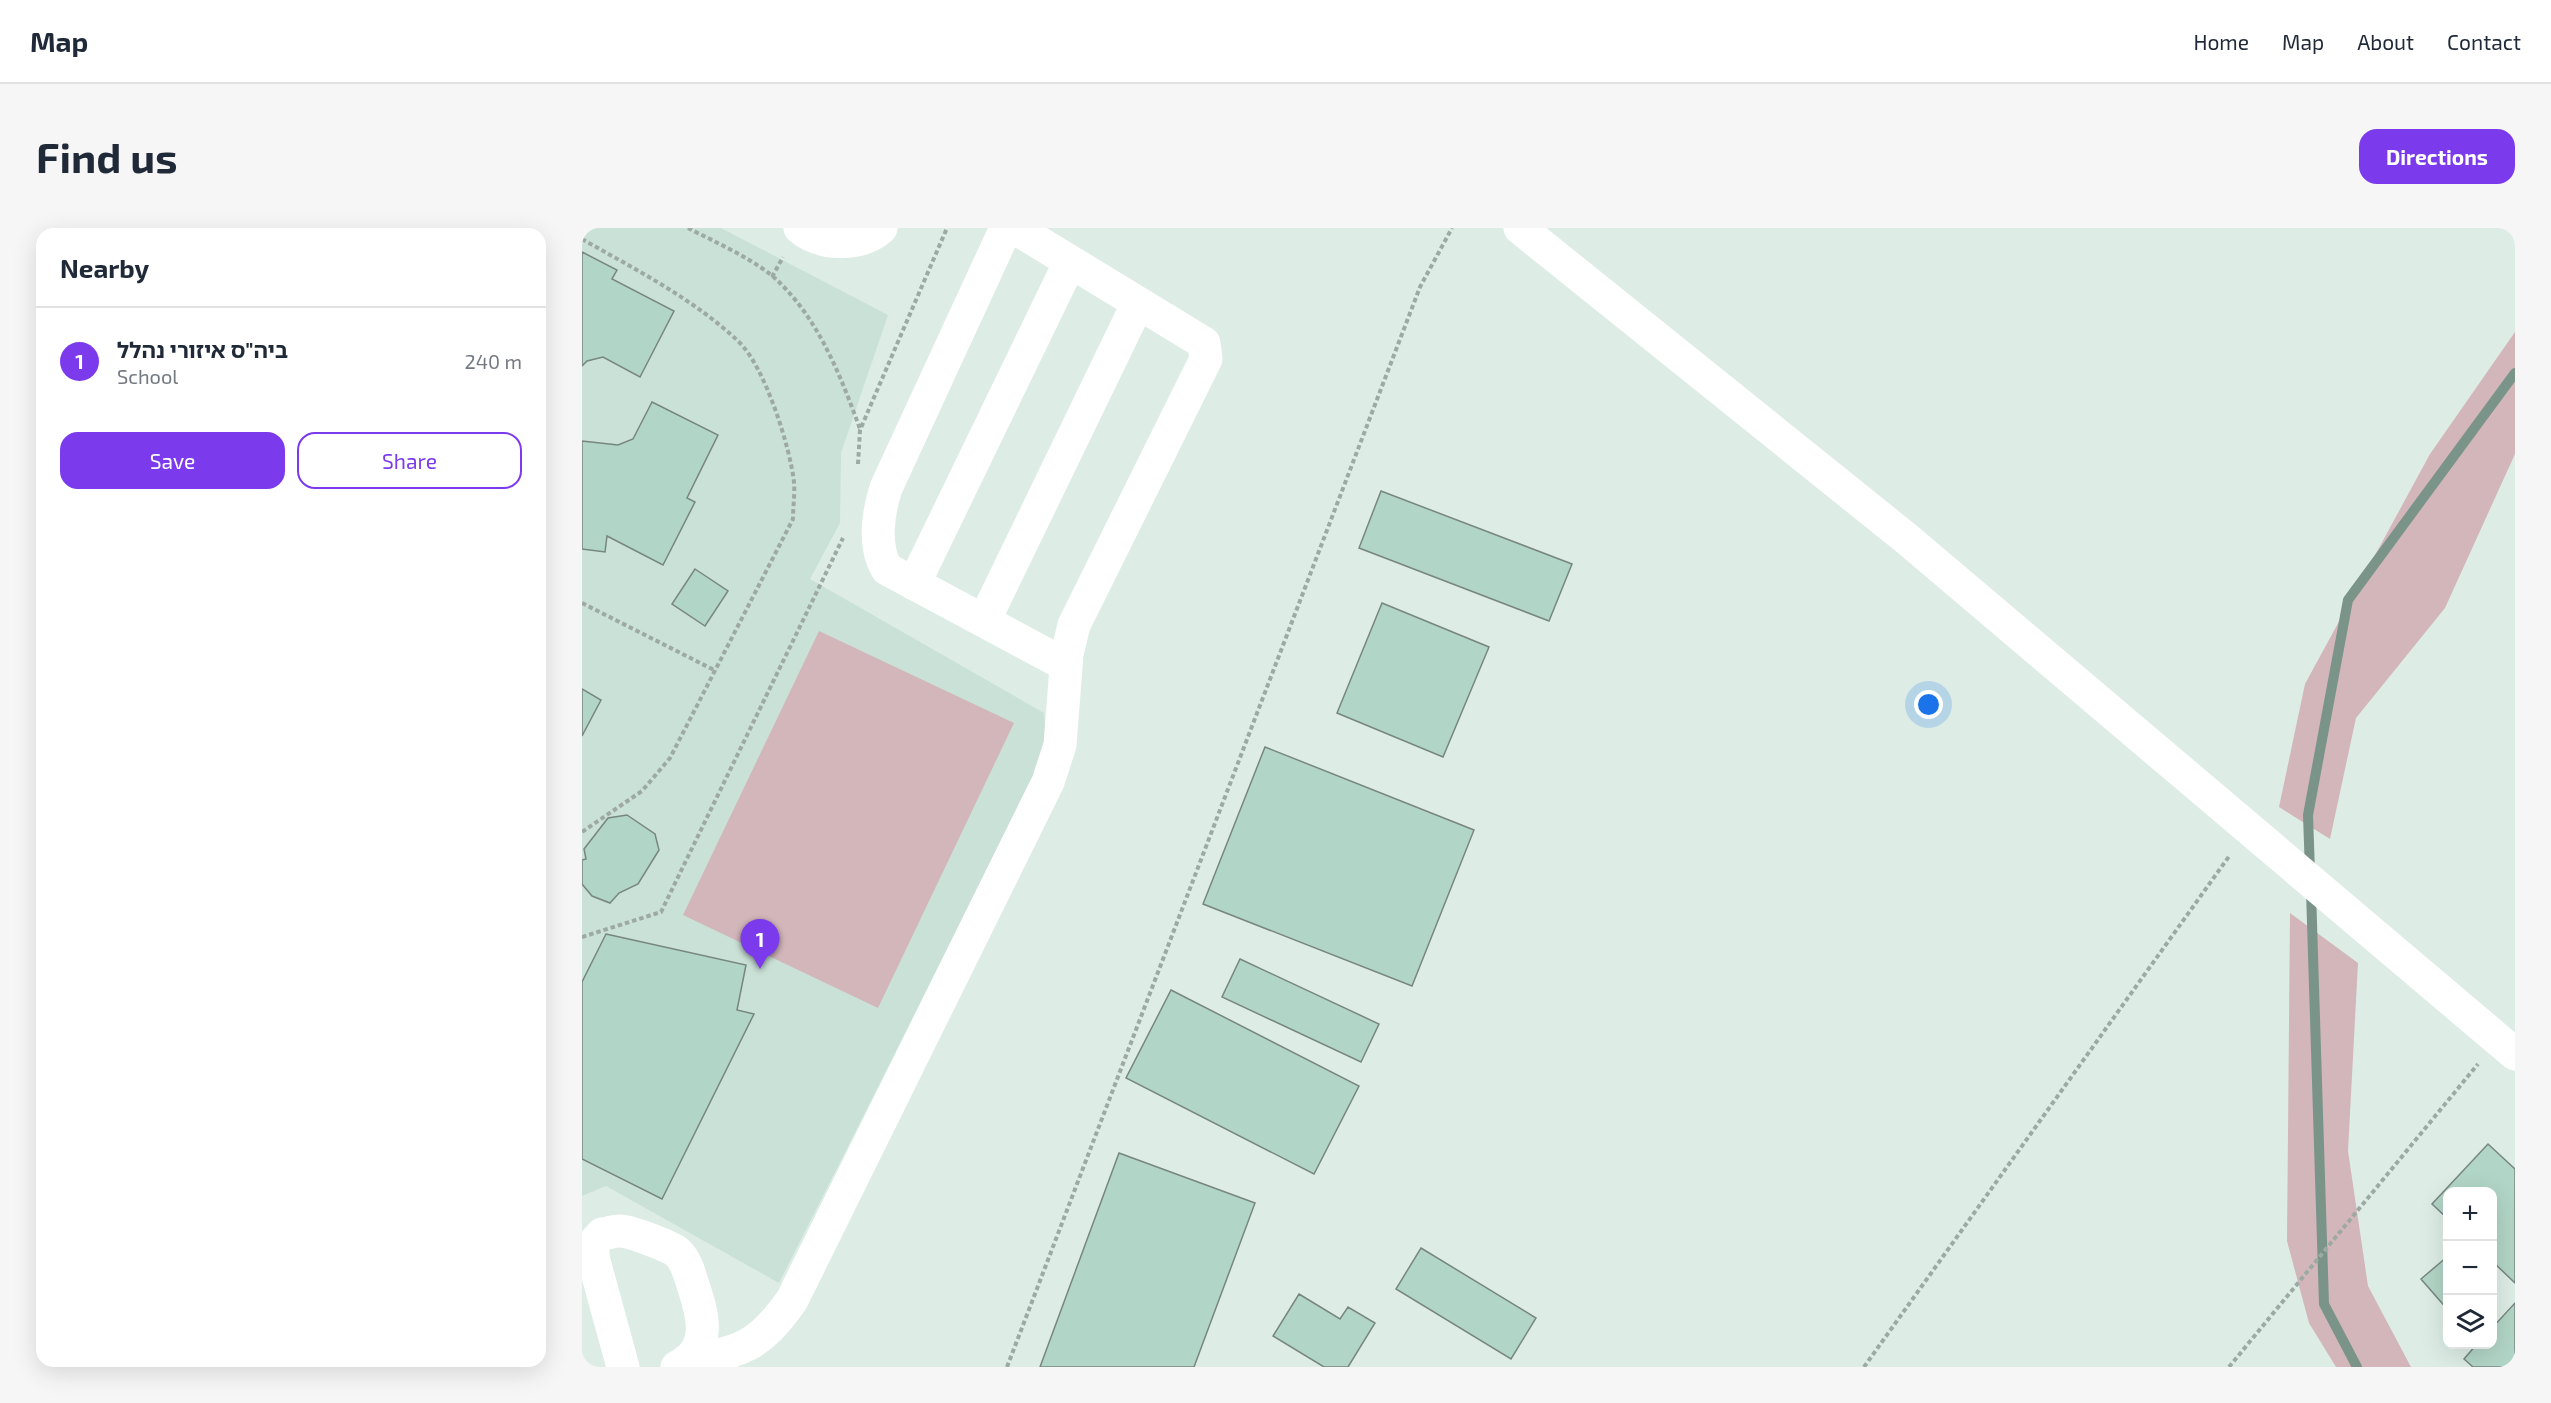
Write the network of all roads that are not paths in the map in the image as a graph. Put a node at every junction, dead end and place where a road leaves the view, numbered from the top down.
1 (800, 228) edge
2 (881, 228) edge
3 (1006, 228) edge
4 (1015, 228) edge
5 (1520, 228) edge
6 (1070, 262) junction
7 (1138, 303) junction
8 (914, 584) junction
9 (984, 621) junction
10 (1066, 665) junction
11 (2507, 1046) edge
12 (704, 1316) junction
13 (775, 1324) junction
14 (682, 1364) edge
15 (623, 1367) edge

1 - 2 main road
3 - 8 main road
4 - 6 main road
5 - 11 main road
6 - 7 main road
6 - 8 main road
7 - 9 main road
7 - 10 main road
8 - 9 main road
9 - 10 main road
10 - 13 main road
12 - 13 main road
12 - 14 main road
12 - 15 main road
13 - 14 main road

